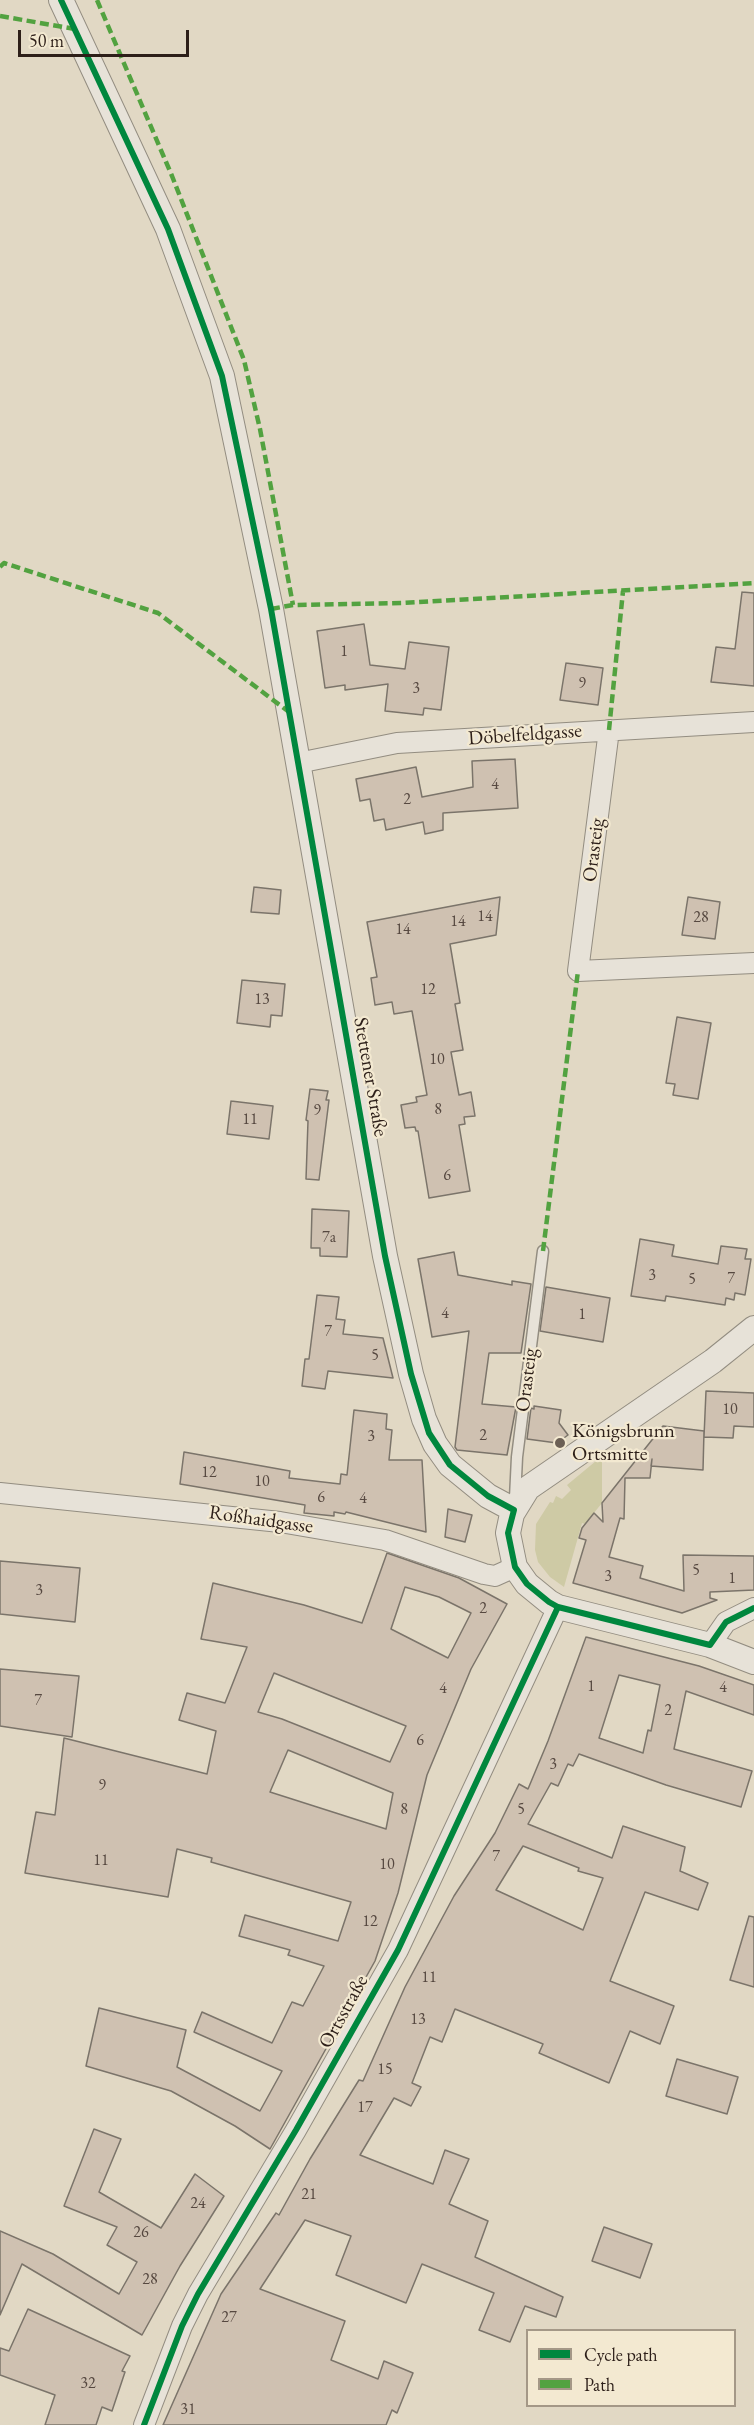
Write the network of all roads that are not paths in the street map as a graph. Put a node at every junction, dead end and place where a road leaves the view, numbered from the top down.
1 (61, 0) edge
2 (754, 722) edge
3 (609, 730) junction
4 (298, 763) junction
5 (754, 963) edge
6 (543, 1251) dead end
7 (754, 1328) edge
8 (0, 1493) edge
9 (514, 1510) junction
10 (514, 1567) junction
11 (558, 1607) junction
12 (754, 1608) edge
13 (710, 1645) junction
14 (754, 1662) edge
15 (144, 2425) edge

1 - 4 street, Stettener Straße
2 - 3 street, Döbelfeldgasse
3 - 4 street, Döbelfeldgasse
3 - 5 street, Orasteig
4 - 9 street, Stettener Straße
6 - 9 lane, Orasteig
7 - 9 street
8 - 10 street, Roßhaidgasse
9 - 10 street
10 - 11 street
11 - 13 street
11 - 15 street, Ortsstraße
12 - 13 street
13 - 14 street

